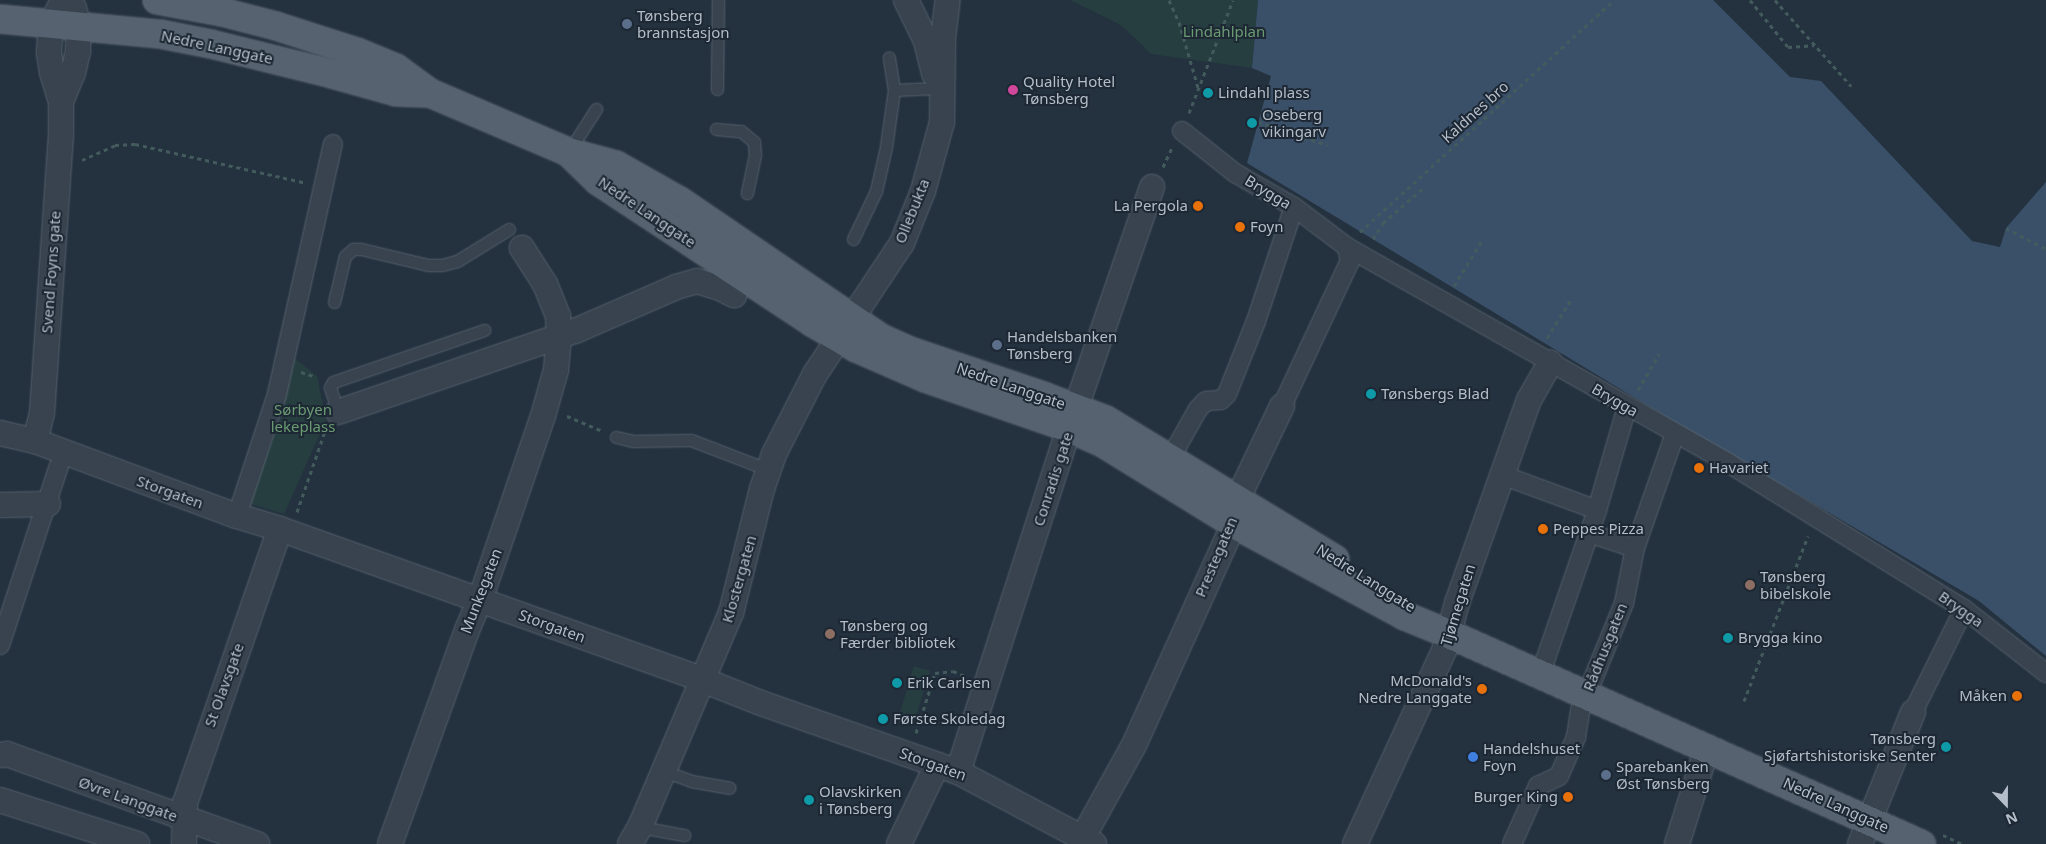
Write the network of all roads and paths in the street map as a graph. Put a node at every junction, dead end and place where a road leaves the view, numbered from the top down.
1 (63, 0) edge
2 (72, 0) edge
3 (157, 0) edge
4 (718, 0) edge
5 (944, 0) edge
6 (948, 0) edge
7 (1169, 0) edge
8 (1233, 0) edge
9 (1614, 0) edge
10 (1750, 0) edge
11 (1775, 0) edge
12 (907, 1) edge
13 (0, 19) edge
14 (51, 24) junction
15 (79, 27) junction
16 (1814, 44) junction
17 (889, 57) dead end
18 (1851, 86) dead end
19 (937, 88) junction
20 (717, 89) dead end
21 (894, 90) junction
22 (1199, 92) junction
23 (430, 93) junction
24 (61, 102) junction
25 (596, 109) dead end
26 (942, 122) junction
27 (1258, 122) dead end
28 (716, 129) dead end
29 (1182, 131) junction
30 (333, 144) dead end
31 (1327, 146) dead end
32 (568, 152) junction
33 (58, 172) junction
34 (324, 187) junction
35 (1152, 187) joint
36 (1422, 189) dead end
37 (747, 194) dead end
38 (1294, 207) junction
39 (2006, 228) dead end
40 (1358, 233) dead end
41 (515, 238) joint
42 (853, 239) dead end
43 (1373, 239) dead end
44 (1481, 242) dead end
45 (1347, 247) junction
46 (2046, 249) edge
47 (1452, 291) dead end
48 (734, 295) dead end
49 (1572, 298) dead end
50 (334, 302) dead end
51 (845, 328) junction
52 (484, 330) dead end
53 (559, 335) junction
54 (1547, 353) junction
55 (1659, 354) dead end
56 (284, 366) junction
57 (330, 387) junction
58 (1631, 402) junction
59 (1282, 406) joint
60 (546, 407) junction
61 (338, 412) junction
62 (1073, 418) junction
63 (0, 433) edge
64 (1675, 434) junction
65 (616, 437) joint
66 (35, 441) junction
67 (59, 466) dead end
68 (1164, 468) junction
69 (769, 470) junction
70 (1502, 476) junction
71 (0, 504) edge
72 (48, 504) junction
73 (1597, 510) junction
74 (1236, 512) junction
75 (237, 516) junction
76 (1815, 517) junction
77 (280, 529) junction
78 (1589, 533) junction
79 (1635, 548) junction
80 (480, 600) junction
81 (1964, 609) junction
82 (1449, 634) junction
83 (0, 645) edge
84 (2046, 673) edge
85 (962, 674) dead end
86 (1540, 675) junction
87 (703, 680) junction
88 (1586, 696) junction
89 (1744, 701) dead end
90 (1913, 712) joint
91 (1707, 748) junction
92 (0, 755) edge
93 (912, 756) junction
94 (948, 768) junction
95 (664, 771) junction
96 (729, 788) dead end
97 (0, 800) edge
98 (184, 818) junction
99 (1865, 832) edge
100 (635, 835) edge
101 (684, 835) dead end
102 (1089, 841) edge
103 (137, 844) edge
104 (184, 844) edge
105 (257, 844) edge
106 (390, 844) edge
107 (899, 844) edge
108 (1355, 844) edge
109 (1512, 844) edge
110 (1677, 844) edge
111 (1921, 844) edge

1 - 14 street, Svend Foyns gate
2 - 15 street, Svend Foyns gate
3 - 23 main road, Nedre Langgate
4 - 20 lane
5 - 12 street, Ollebukta
6 - 26 street, Ollebukta
7 - 22 path
8 - 22 path
9 - 40 path, Kaldnes bro
10 - 16 path
11 - 16 path
12 - 19 street, Ollebukta
13 - 14 main road, Nedre Langgate
14 - 15 main road, Nedre Langgate
14 - 24 street, Svend Foyns gate
15 - 23 main road, Nedre Langgate
15 - 24 street, Svend Foyns gate
16 - 18 path
17 - 21 lane
19 - 21 lane
19 - 26 street, Ollebukta
21 - 42 lane
22 - 29 path
23 - 32 main road, Nedre Langgate
24 - 33 street, Svend Foyns gate
25 - 32 lane
26 - 51 street, Ollebukta
27 - 31 path
28 - 37 lane
29 - 35 path
29 - 38 street, Brygga
30 - 34 street
32 - 51 main road, Nedre Langgate
33 - 34 path
33 - 66 street, Svend Foyns gate
34 - 56 street
35 - 62 street, Conradis gate
36 - 43 path
38 - 45 street, Brygga
38 - 68 street
39 - 46 path
41 - 50 lane
41 - 53 street, Munkegaten
44 - 47 path
45 - 54 street, Brygga
45 - 59 street, Prestegaten
48 - 53 street
49 - 54 path
51 - 62 main road, Nedre Langgate
51 - 69 street, Klostergaten
52 - 57 lane
53 - 60 street, Munkegaten
53 - 61 street
54 - 58 street, Brygga
54 - 70 street, Tjømegaten
55 - 58 path
56 - 57 path
56 - 75 street
57 - 61 lane
58 - 64 street, Brygga
58 - 73 street
59 - 74 street, Prestegaten
60 - 65 path
60 - 80 street, Munkegaten
61 - 77 path
62 - 68 main road, Nedre Langgate
62 - 94 street, Conradis gate
63 - 66 street, Storgaten
64 - 76 street, Brygga
64 - 79 street, Rådhusgaten
65 - 69 lane
66 - 75 street, Storgaten
67 - 72 street
68 - 74 main road, Nedre Langgate
69 - 87 street, Klostergaten
70 - 73 street
70 - 82 street, Tjømegaten
71 - 72 street
72 - 83 street
73 - 78 street
74 - 82 main road, Nedre Langgate
74 - 102 street, Prestegaten
75 - 77 street, Storgaten
76 - 81 street, Brygga
76 - 89 path
77 - 80 street, Storgaten
77 - 98 street, St Olavsgate
78 - 79 street
78 - 86 street
79 - 88 street, Rådhusgaten
80 - 87 street, Storgaten
80 - 106 street, Munkegaten
81 - 84 street, Brygga
81 - 90 street
82 - 86 main road, Nedre Langgate
82 - 108 street, Tjømegaten
85 - 93 path
86 - 88 main road, Nedre Langgate
87 - 93 street, Storgaten
87 - 95 street, Klostergaten
88 - 91 main road, Nedre Langgate
88 - 109 street, Rådhusgaten
90 - 99 street
91 - 99 main road, Nedre Langgate
91 - 110 street
92 - 98 street, Øvre Langgate
93 - 94 street, Storgaten
94 - 102 street, Storgaten
94 - 107 street, Conradis gate
95 - 96 lane
95 - 100 street, Klostergaten
97 - 103 street
98 - 104 street, St Olavsgate
98 - 105 street, Øvre Langgate
99 - 111 main road, Nedre Langgate
100 - 101 lane

